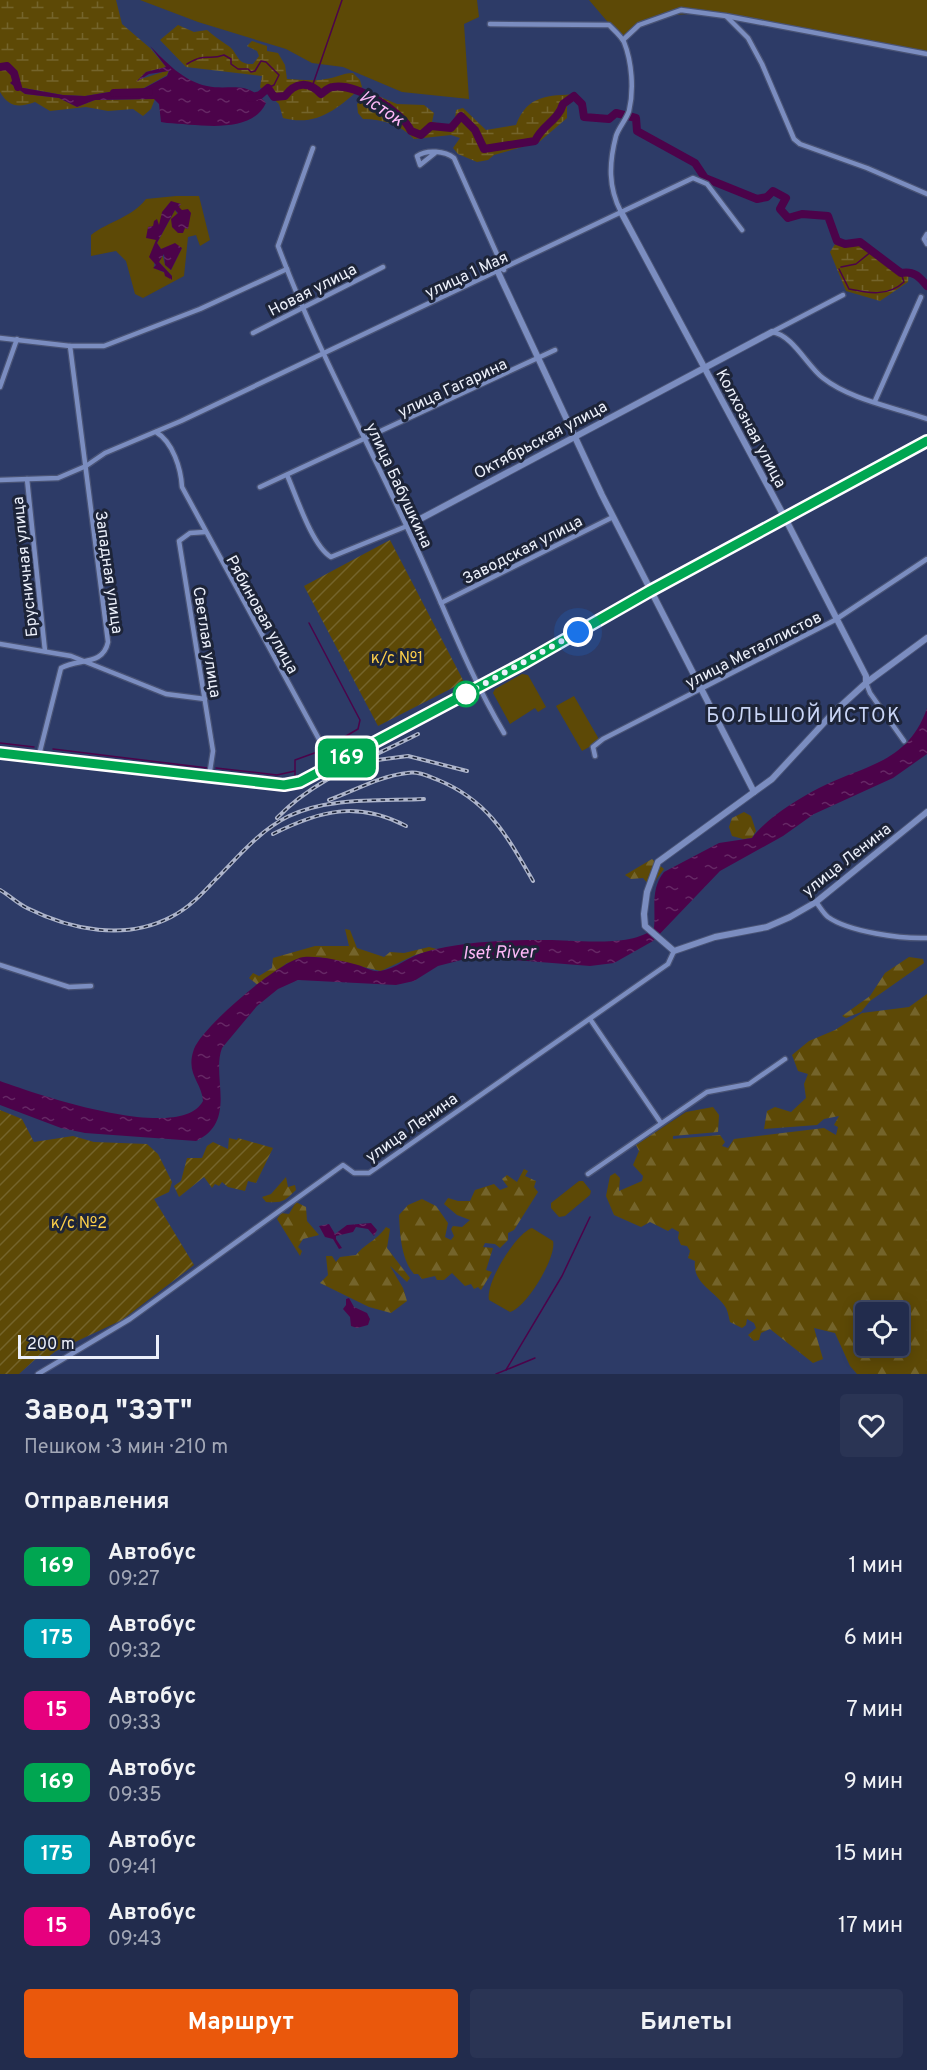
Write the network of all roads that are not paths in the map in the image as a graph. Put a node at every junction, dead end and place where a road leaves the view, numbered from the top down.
1 (726, 16) junction
2 (490, 24) dead end
3 (623, 40) junction
4 (927, 54) edge
5 (313, 148) dead end
6 (435, 153) dead end
7 (927, 194) edge
8 (621, 212) junction
9 (742, 230) dead end
10 (927, 234) edge
11 (927, 244) edge
12 (383, 267) dead end
13 (287, 269) junction
14 (501, 271) junction
15 (843, 295) dead end
16 (921, 297) dead end
17 (304, 308) junction
18 (772, 332) junction
19 (253, 333) dead end
20 (0, 338) edge
21 (17, 339) junction
22 (70, 346) junction
23 (555, 350) dead end
24 (324, 354) junction
25 (540, 359) junction
26 (704, 368) junction
27 (0, 387) edge
28 (875, 401) junction
29 (927, 419) edge
30 (156, 432) junction
31 (574, 436) junction
32 (365, 441) junction
33 (927, 441) edge
34 (86, 466) junction
35 (287, 475) junction
36 (27, 479) junction
37 (0, 480) edge
38 (260, 487) dead end
39 (613, 517) junction
40 (785, 518) junction
41 (407, 526) junction
42 (205, 532) junction
43 (927, 559) edge
44 (650, 591) junction
45 (441, 603) junction
46 (835, 620) junction
47 (927, 638) edge
48 (0, 645) edge
49 (45, 651) junction
50 (80, 662) junction
51 (866, 683) junction
52 (478, 688) junction
53 (701, 689) junction
54 (205, 699) junction
55 (504, 732) dead end
56 (904, 741) dead end
57 (0, 753) edge
58 (595, 756) dead end
59 (38, 759) junction
60 (333, 765) junction
61 (209, 777) junction
62 (754, 792) junction
63 (927, 812) edge
64 (816, 902) junction
65 (927, 938) edge
66 (674, 951) junction
67 (0, 965) edge
68 (91, 986) dead end
69 (590, 1018) junction
70 (786, 1059) dead end
71 (661, 1123) junction
72 (588, 1174) dead end
73 (39, 1374) edge

1 - 3 street
1 - 4 street
1 - 7 street
2 - 3 street
3 - 8 street, Колхозная улица
5 - 13 street, улица Бабушкина
6 - 14 street
8 - 9 street, улица 1 Мая
8 - 14 street, улица 1 Мая
8 - 26 street, Колхозная улица
10 - 11 street
12 - 17 street, Новая улица
13 - 17 street, улица Бабушкина
13 - 22 street
14 - 24 street, улица 1 Мая
14 - 25 street
15 - 18 street, Октябрьская улица
16 - 28 street
17 - 19 street, Новая улица
17 - 24 street, улица Бабушкина
18 - 26 street, Октябрьская улица
18 - 28 street
20 - 21 street
21 - 22 street
21 - 27 street
22 - 34 street, Западная улица
23 - 25 street, улица Гагарина
24 - 30 street, улица 1 Мая
24 - 32 street, улица Бабушкина
25 - 31 street
25 - 32 street, улица Гагарина
26 - 31 street, Октябрьская улица
26 - 40 street, Колхозная улица
28 - 29 street
30 - 34 street, улица 1 Мая
30 - 42 street, Рябиновая улица
31 - 39 street
31 - 41 street, Октябрьская улица
32 - 35 street, улица Гагарина
32 - 41 street, улица Бабушкина
33 - 40 main road
34 - 36 street, улица 1 Мая
34 - 50 street, Западная улица
35 - 38 street, улица Гагарина
35 - 41 street, Октябрьская улица
36 - 37 street, улица 1 Мая
36 - 49 street, Брусничная улица
39 - 44 street
39 - 45 street, Заводская улица
40 - 44 main road
40 - 46 street, Колхозная улица
41 - 45 street, улица Бабушкина
42 - 54 street, Светлая улица
42 - 60 street, Рябиновая улица
43 - 46 street, улица Металлистов
44 - 52 main road
44 - 53 street
45 - 52 street, улица Бабушкина
46 - 51 street, Колхозная улица
46 - 53 street, улица Металлистов
47 - 51 street
48 - 49 street
49 - 50 street
50 - 54 street
50 - 59 street, Западная улица
51 - 56 street, Колхозная улица
51 - 62 street
52 - 55 street, улица Бабушкина
52 - 60 main road
53 - 58 street, улица Металлистов
53 - 62 street
54 - 61 street, Светлая улица
57 - 59 main road
59 - 61 main road
60 - 61 main road
62 - 66 street
63 - 64 street, улица Ленина
64 - 65 street
64 - 66 street, улица Ленина
66 - 69 street, улица Ленина
67 - 68 street
69 - 71 street
69 - 73 street, улица Ленина
70 - 71 street
71 - 72 street

